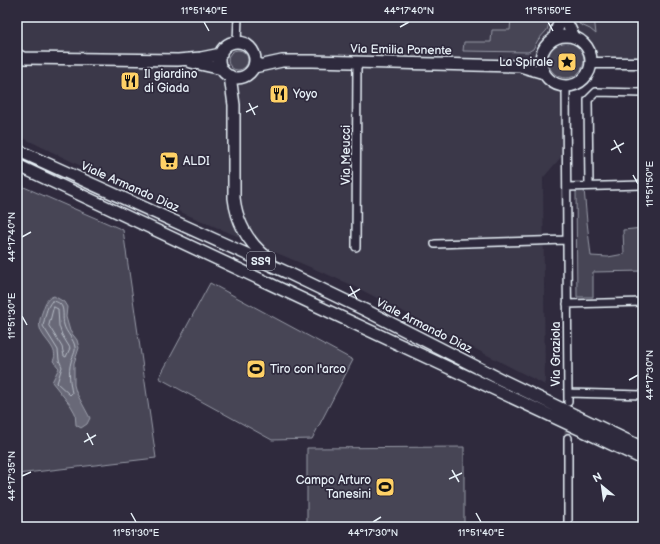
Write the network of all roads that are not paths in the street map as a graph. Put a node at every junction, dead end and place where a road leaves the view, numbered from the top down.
1 (238, 17) edge
2 (560, 17) edge
3 (564, 17) edge
4 (574, 37) junction
5 (554, 39) junction
6 (238, 43) junction
7 (221, 54) junction
8 (254, 55) junction
9 (542, 56) junction
10 (19, 58) edge
11 (178, 60) junction
12 (282, 61) junction
13 (357, 62) junction
14 (591, 62) junction
15 (643, 63) edge
16 (520, 66) junction
17 (254, 67) junction
18 (226, 73) junction
19 (544, 73) junction
20 (241, 78) junction
21 (566, 85) junction
22 (643, 93) edge
23 (234, 105) junction
24 (17, 150) edge
25 (17, 165) edge
26 (643, 185) edge
27 (589, 186) junction
28 (567, 187) junction
29 (567, 240) junction
30 (435, 244) dead end
31 (356, 248) dead end
32 (286, 272) junction
33 (643, 302) edge
34 (567, 304) junction
35 (499, 385) junction
36 (568, 393) junction
37 (643, 395) edge
38 (568, 402) dead end
39 (568, 438) tunnel mouth
40 (643, 448) edge
41 (643, 459) edge
42 (568, 527) edge

1 - 6 street
2 - 5 main road
3 - 4 main road
4 - 5 main road
4 - 14 main road
5 - 9 main road
6 - 7 main road
6 - 8 main road, Via Emilia Ponente
7 - 11 main road
7 - 18 main road
8 - 12 main road, Via Emilia Ponente
8 - 17 main road
9 - 16 main road, Via Emilia Ponente
9 - 19 main road
10 - 11 main road
11 - 18 main road
12 - 13 main road, Via Emilia Ponente
12 - 17 main road, Via Emilia Ponente
13 - 16 main road, Via Emilia Ponente
13 - 31 street, Via Meucci
14 - 15 main road
14 - 21 main road
16 - 19 main road, Via Emilia Ponente
17 - 20 main road, Via Emilia Ponente
18 - 20 main road
18 - 23 main road
19 - 21 main road
20 - 23 main road
21 - 28 street, Via Graziola
22 - 27 street
23 - 32 main road
24 - 32 main road, Viale Armando Diaz / SS9
25 - 35 main road, Viale Armando Diaz / SS9
26 - 27 street
27 - 28 street
28 - 29 street, Via Graziola
29 - 30 street
29 - 34 street, Via Graziola
32 - 35 main road, Viale Armando Diaz / SS9
33 - 34 street
34 - 36 street, Via Graziola
35 - 40 main road, Viale Armando Diaz
35 - 41 main road, Viale Armando Diaz
36 - 37 street, Via Graziola
36 - 38 street
39 - 42 street

